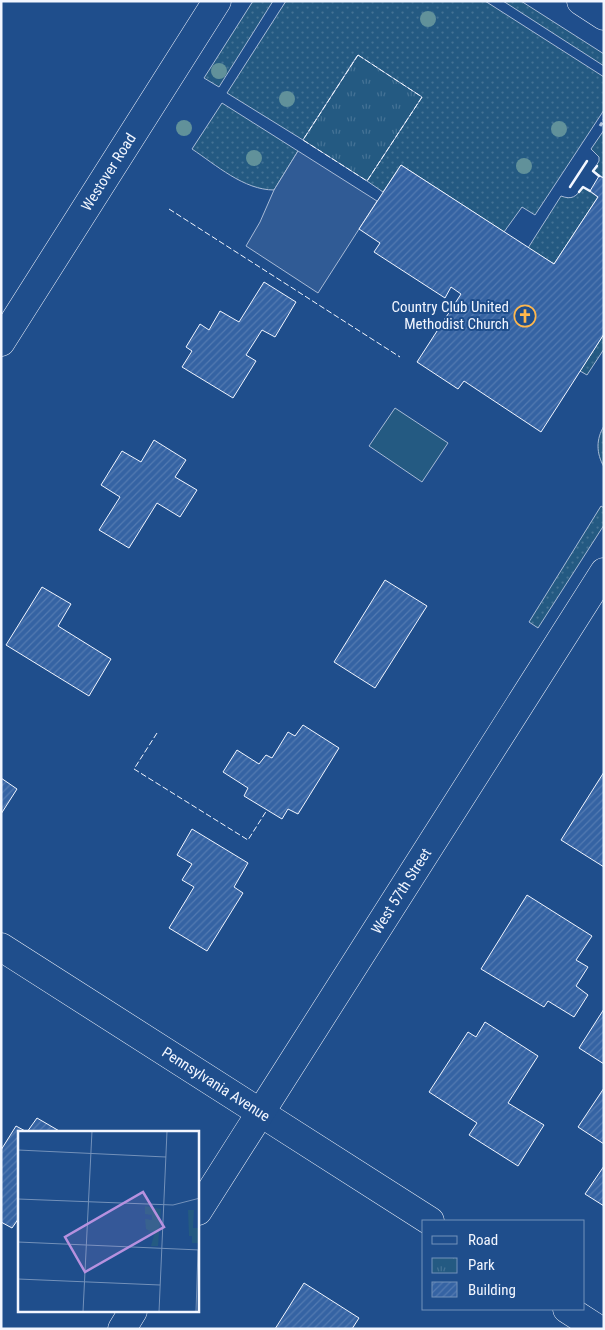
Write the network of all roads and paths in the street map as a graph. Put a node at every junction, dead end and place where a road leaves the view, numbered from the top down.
1 (217, 1) edge
2 (581, 1) edge
3 (604, 16) edge
4 (604, 120) edge
5 (600, 126) dead end
6 (1, 342) edge
7 (604, 572) edge
8 (1, 947) edge
9 (260, 1112) junction
10 (199, 1209) edge
11 (428, 1220) edge
12 (569, 1310) edge
13 (132, 1312) edge
14 (122, 1329) edge
15 (598, 1329) edge

1 - 6 street, Westover Road
2 - 3 street
4 - 5 path
7 - 9 street, West 57th Street
8 - 9 street, Pennsylvania Avenue
9 - 10 street, West 57th Street
9 - 11 street, Pennsylvania Avenue
12 - 15 street
13 - 14 street

